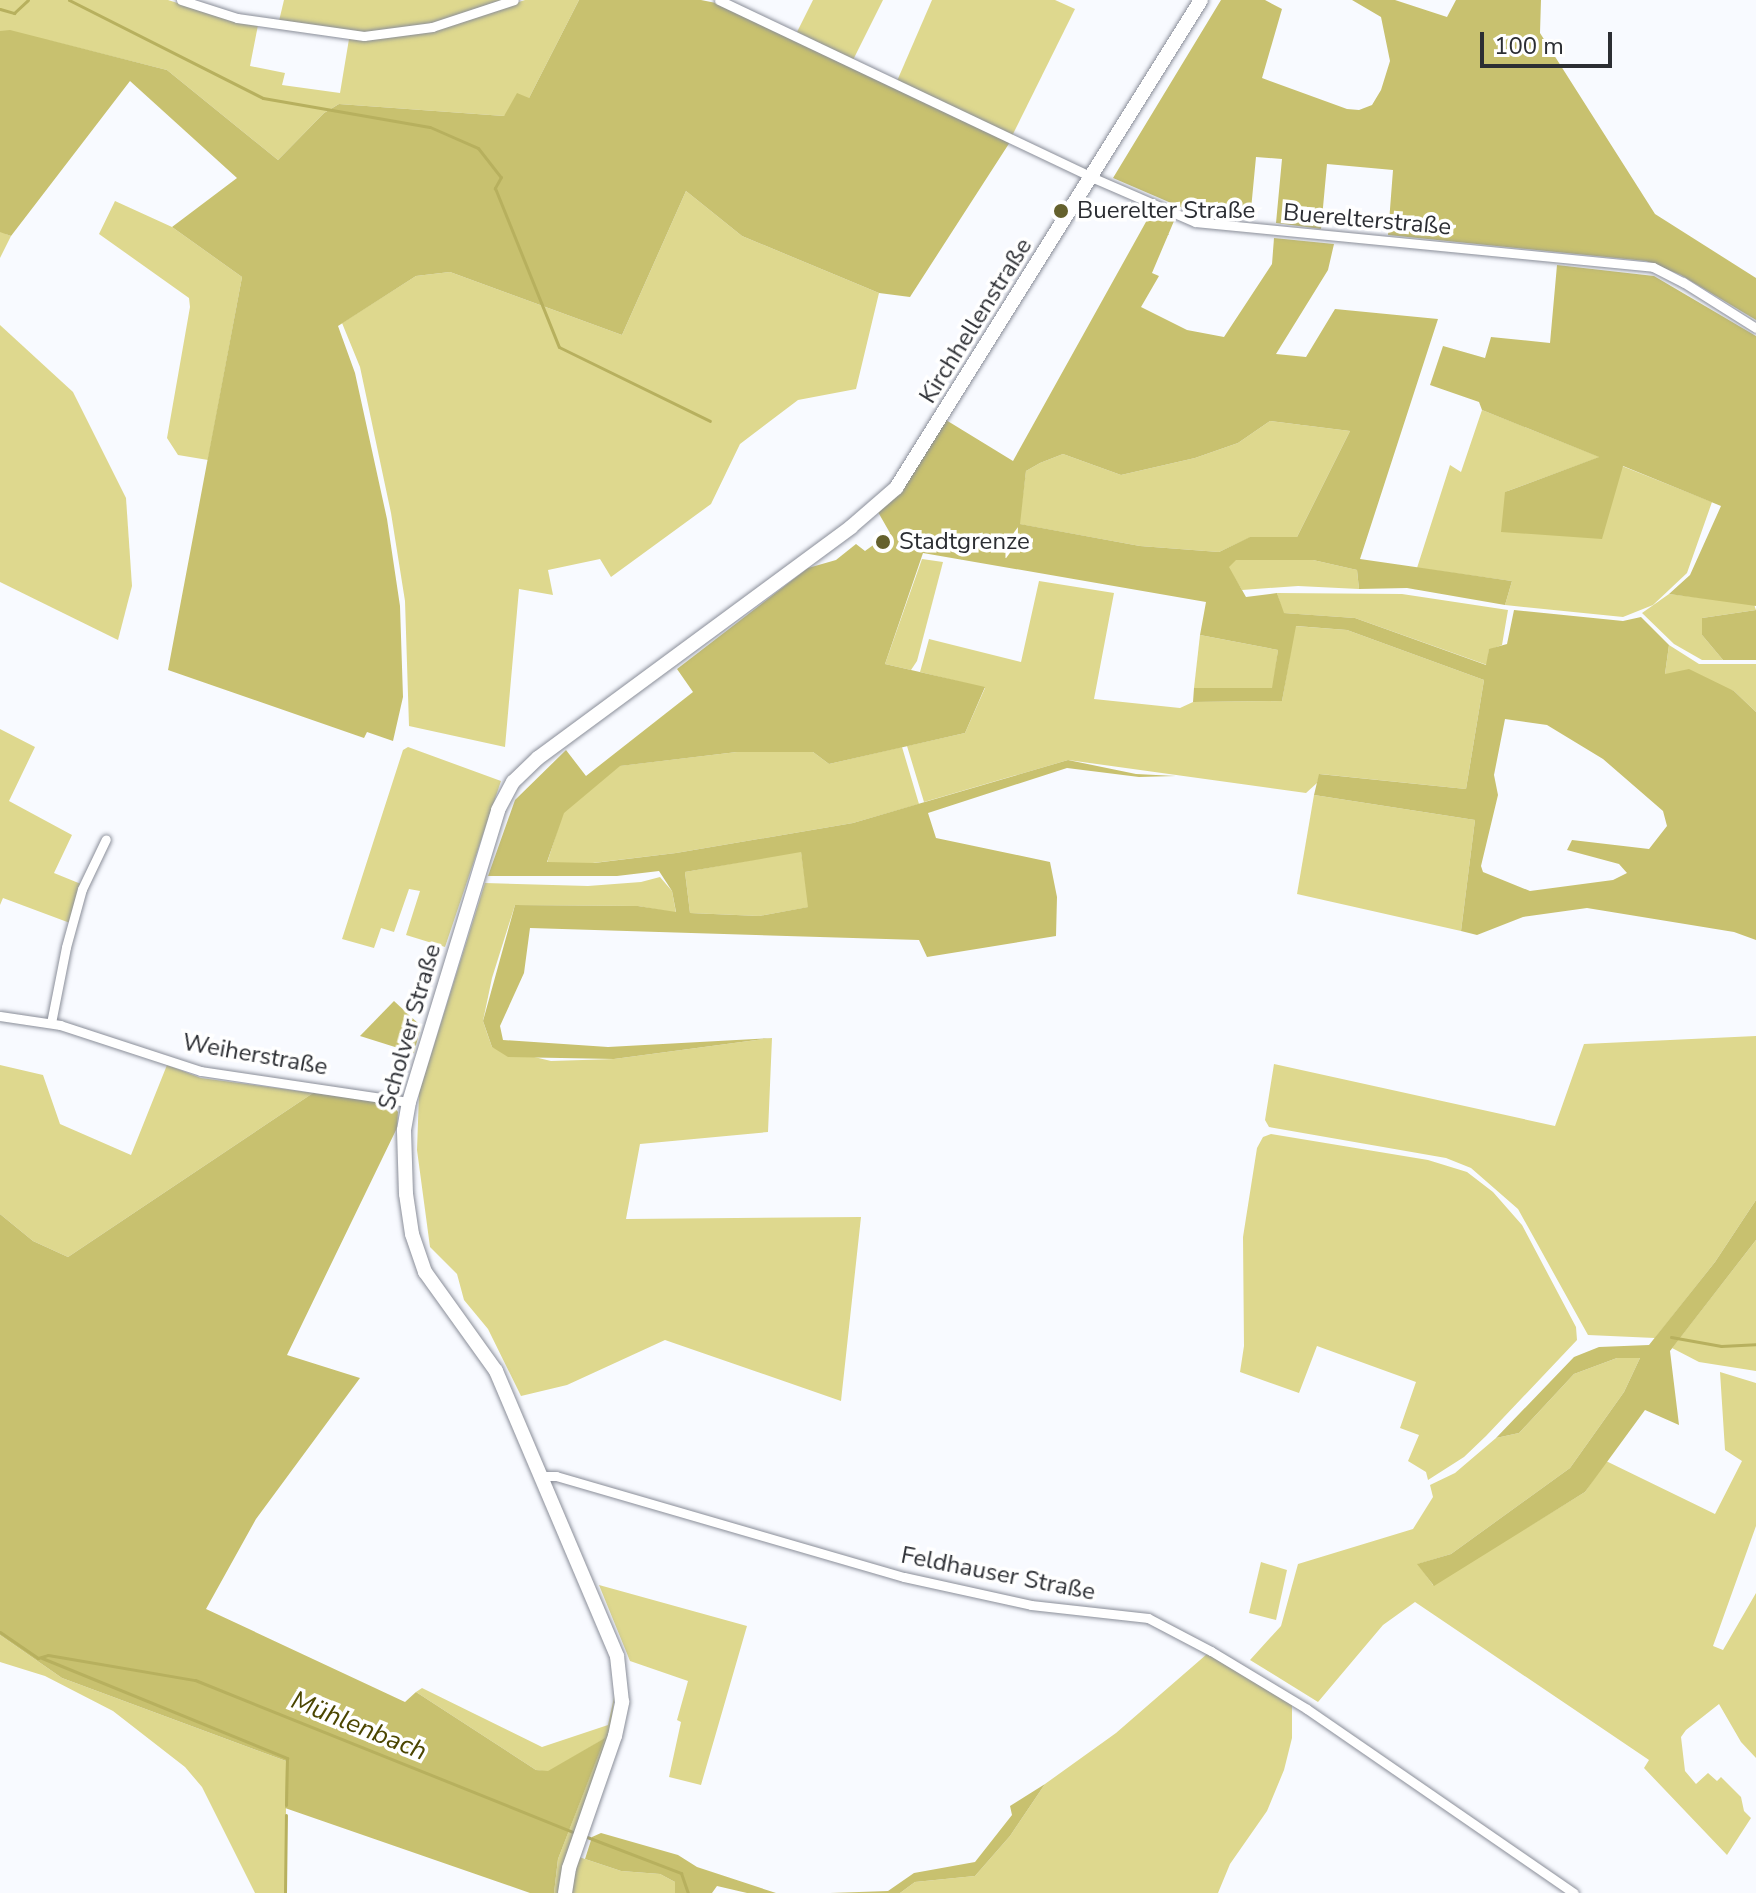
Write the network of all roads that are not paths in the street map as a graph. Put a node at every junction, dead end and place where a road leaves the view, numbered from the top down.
1 (181, 0) edge
2 (514, 0) edge
3 (719, 0) edge
4 (1201, 0) edge
5 (1091, 177) junction
6 (1756, 328) edge
7 (808, 558) joint
8 (106, 839) dead end
9 (0, 1016) edge
10 (51, 1023) junction
11 (409, 1102) junction
12 (539, 1476) junction
13 (565, 1893) edge
14 (1574, 1893) edge

1 - 2 street
3 - 5 street, Buerelterstraße
4 - 5 street, Kirchhellenstraße
5 - 6 street, Buerelterstraße
5 - 7 street, Kirchhellenstraße
7 - 11 street, Scholver Straße
8 - 10 street
9 - 10 street, Weiherstraße
10 - 11 street, Weiherstraße
11 - 12 street, Scholver Straße
12 - 13 street, Scholver Straße
12 - 14 street, Feldhauser Straße

